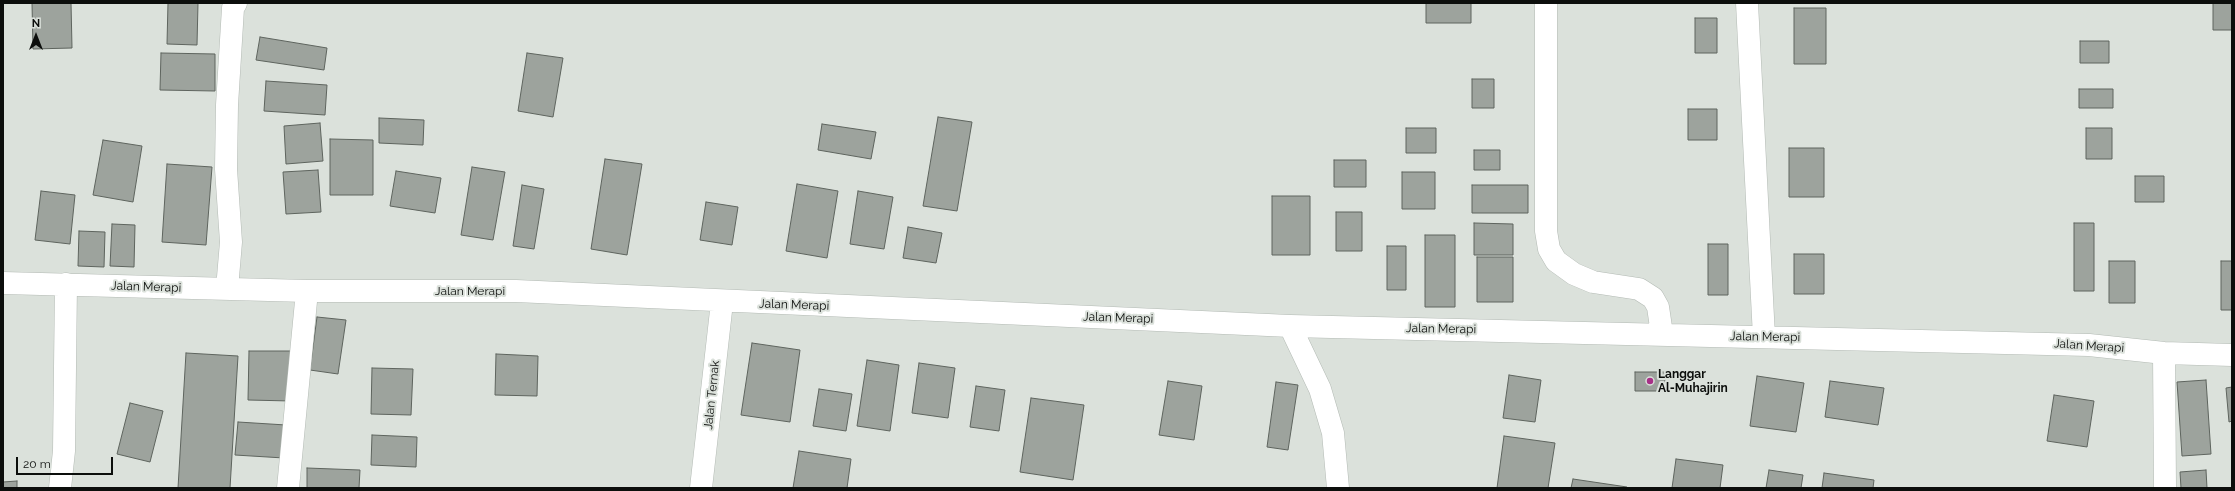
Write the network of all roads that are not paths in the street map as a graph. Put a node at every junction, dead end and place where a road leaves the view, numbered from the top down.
1 (236, 3) edge
2 (1546, 3) edge
3 (1747, 3) edge
4 (3, 282) edge
5 (66, 284) junction
6 (227, 289) junction
7 (307, 291) junction
8 (722, 302) junction
9 (1290, 326) junction
10 (1662, 334) junction
11 (1764, 337) junction
12 (2164, 353) junction
13 (2232, 355) edge
14 (60, 488) edge
15 (288, 488) edge
16 (701, 488) edge
17 (1338, 488) edge
18 (2165, 488) edge

1 - 6 street
2 - 10 street
3 - 11 street
4 - 5 street, Jalan Merapi
5 - 6 street, Jalan Merapi
5 - 14 street
6 - 7 street, Jalan Merapi
7 - 8 street, Jalan Merapi
7 - 15 street
8 - 9 street, Jalan Merapi
8 - 16 street, Jalan Ternak
9 - 10 street, Jalan Merapi
9 - 17 street
10 - 11 street, Jalan Merapi
11 - 12 street, Jalan Merapi
12 - 13 street, Jalan Merapi
12 - 18 street

